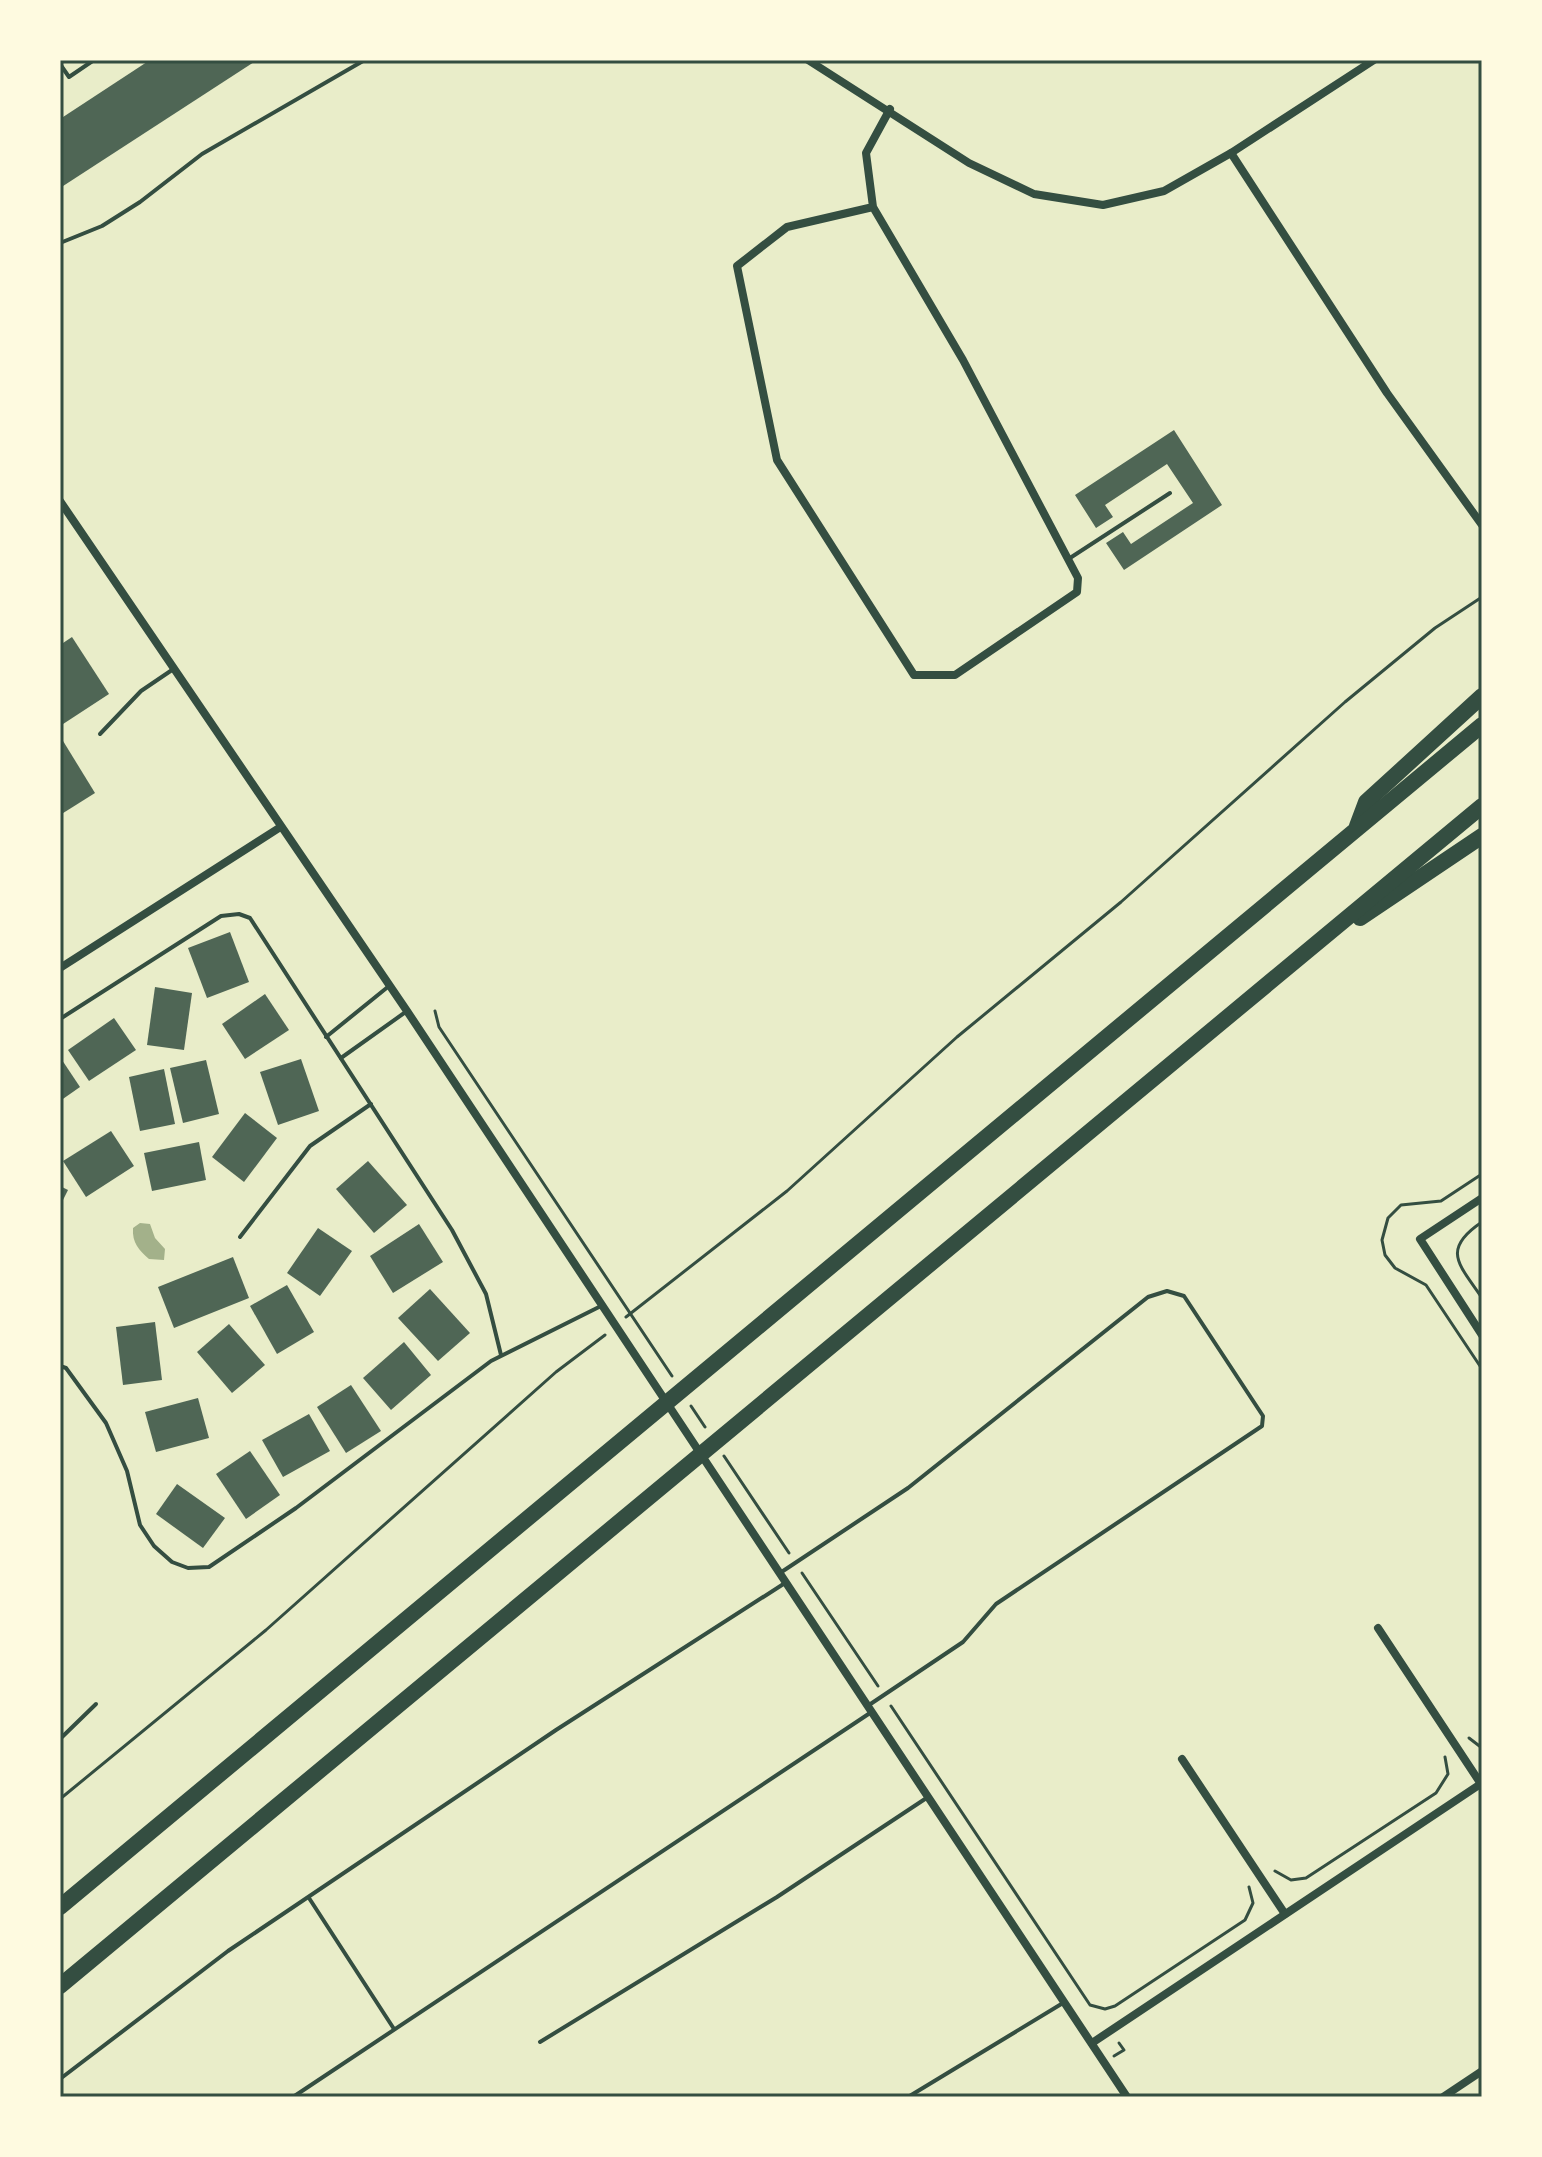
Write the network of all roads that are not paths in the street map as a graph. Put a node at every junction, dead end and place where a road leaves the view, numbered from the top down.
1 (94, 60) edge
2 (808, 60) edge
3 (1374, 60) edge
4 (363, 61) edge
5 (60, 64) edge
6 (890, 109) junction
7 (1231, 153) junction
8 (873, 207) junction
9 (60, 243) edge
10 (1170, 493) dead end
11 (60, 501) edge
12 (1482, 525) edge
13 (1070, 558) junction
14 (173, 669) junction
15 (1482, 696) edge
16 (1482, 725) edge
17 (100, 734) dead end
18 (1482, 806) edge
19 (279, 828) junction
20 (1356, 829) junction
21 (1482, 836) edge
22 (1311, 949) junction
23 (60, 968) edge
24 (389, 986) junction
25 (407, 1011) junction
26 (60, 1019) edge
27 (326, 1037) junction
28 (341, 1058) junction
29 (371, 1104) junction
30 (1482, 1198) edge
31 (240, 1237) dead end
32 (602, 1306) junction
33 (1482, 1335) edge
34 (501, 1355) junction
35 (60, 1366) edge
36 (779, 1574) junction
37 (785, 1583) junction
38 (1378, 1628) dead end
39 (96, 1704) dead end
40 (869, 1709) junction
41 (60, 1739) edge
42 (1182, 1759) dead end
43 (1482, 1784) edge
44 (928, 1797) junction
45 (309, 1898) junction
46 (60, 1907) edge
47 (1285, 1914) junction
48 (60, 1986) edge
49 (1065, 2003) junction
50 (394, 2029) junction
51 (540, 2042) dead end
52 (1092, 2043) junction
53 (1482, 2071) edge
54 (60, 2079) edge
55 (293, 2097) edge
56 (908, 2097) edge
57 (1127, 2097) edge
58 (1443, 2097) edge

1 - 5 lane
2 - 6 street
3 - 7 street
4 - 9 lane
6 - 7 street
6 - 8 street
7 - 12 street
8 - 13 street
8 - 13 street
10 - 13 lane
11 - 14 street
14 - 17 lane
14 - 19 street
15 - 20 highway
16 - 20 highway
18 - 22 highway
19 - 23 street
19 - 24 street
20 - 46 highway
21 - 22 highway
22 - 48 highway
24 - 25 street
24 - 27 lane
25 - 28 lane
25 - 32 street
26 - 27 lane
27 - 28 lane
28 - 29 lane
29 - 31 lane
29 - 34 lane
30 - 33 street
32 - 34 lane
32 - 36 street
34 - 35 lane
36 - 37 street
36 - 40 lane
37 - 40 street
37 - 45 lane
38 - 43 street
39 - 41 lane
40 - 44 street
40 - 50 lane
42 - 47 street
43 - 47 street
44 - 49 street
44 - 51 lane
45 - 50 lane
45 - 54 lane
47 - 52 street
49 - 52 street
49 - 56 lane
50 - 55 lane
52 - 57 street
53 - 58 street

